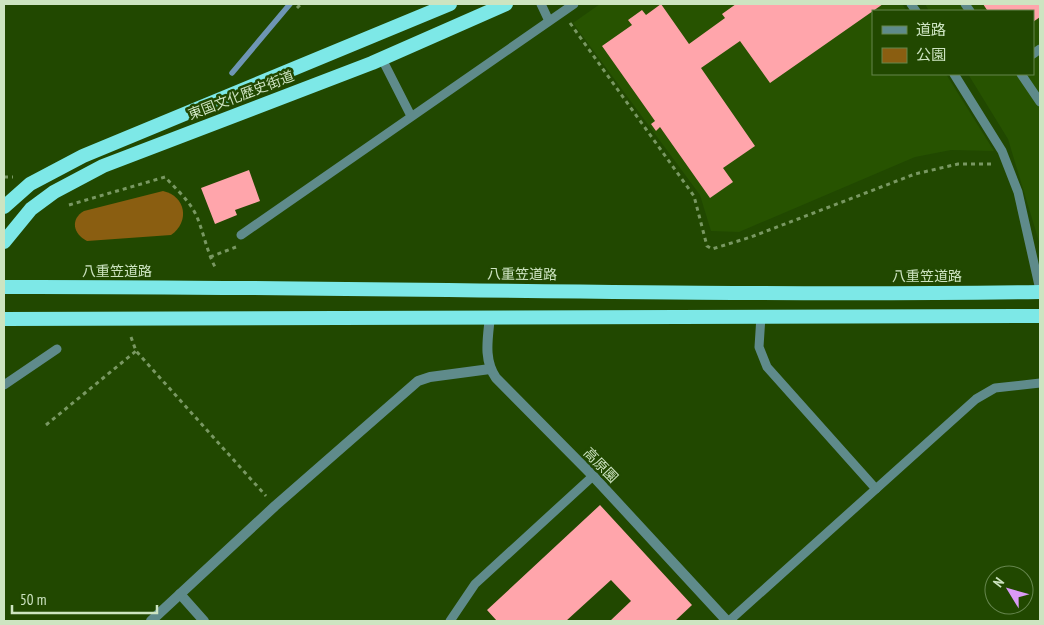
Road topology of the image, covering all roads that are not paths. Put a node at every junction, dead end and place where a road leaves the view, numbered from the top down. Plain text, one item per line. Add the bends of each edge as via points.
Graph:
1 (450, 4) edge
2 (506, 4) edge
3 (541, 4) edge
4 (574, 4) edge
5 (549, 21) junction
6 (382, 59) junction
7 (955, 75) edge
8 (1022, 75) edge
9 (1040, 102) edge
10 (411, 116) junction
11 (4, 207) edge
12 (241, 235) dead end
13 (4, 242) edge
14 (4, 287) edge
15 (1040, 290) edge
16 (490, 316) junction
17 (761, 316) junction
18 (1040, 316) edge
19 (4, 318) edge
20 (57, 349) dead end
21 (490, 370) junction
22 (1040, 383) edge
23 (4, 385) edge
24 (592, 476) junction
25 (876, 489) junction
26 (180, 594) junction
27 (151, 621) edge
28 (204, 621) edge
29 (450, 621) edge
30 (728, 621) edge

1 - 11 highway, 東国文化歴史街道 via 83,156 35,181
2 - 6 highway, 東国文化歴史街道
3 - 5 lane
4 - 5 lane
5 - 10 lane
6 - 10 lane
6 - 13 highway, 東国文化歴史街道 via 82,176 31,209
7 - 15 lane via 1002,151 1018,192
8 - 9 lane
10 - 12 lane
14 - 15 highway, 八重笠道路 via 678,292
16 - 17 highway
16 - 19 highway
16 - 21 street via 486,353
17 - 18 highway
17 - 25 lane via 759,347 767,367
20 - 23 lane
21 - 24 street, 高原園
21 - 26 street via 418,381
22 - 25 lane via 995,388 976,399
24 - 29 lane via 475,584
24 - 30 street, 高原園
25 - 30 lane
26 - 27 street
26 - 28 street

